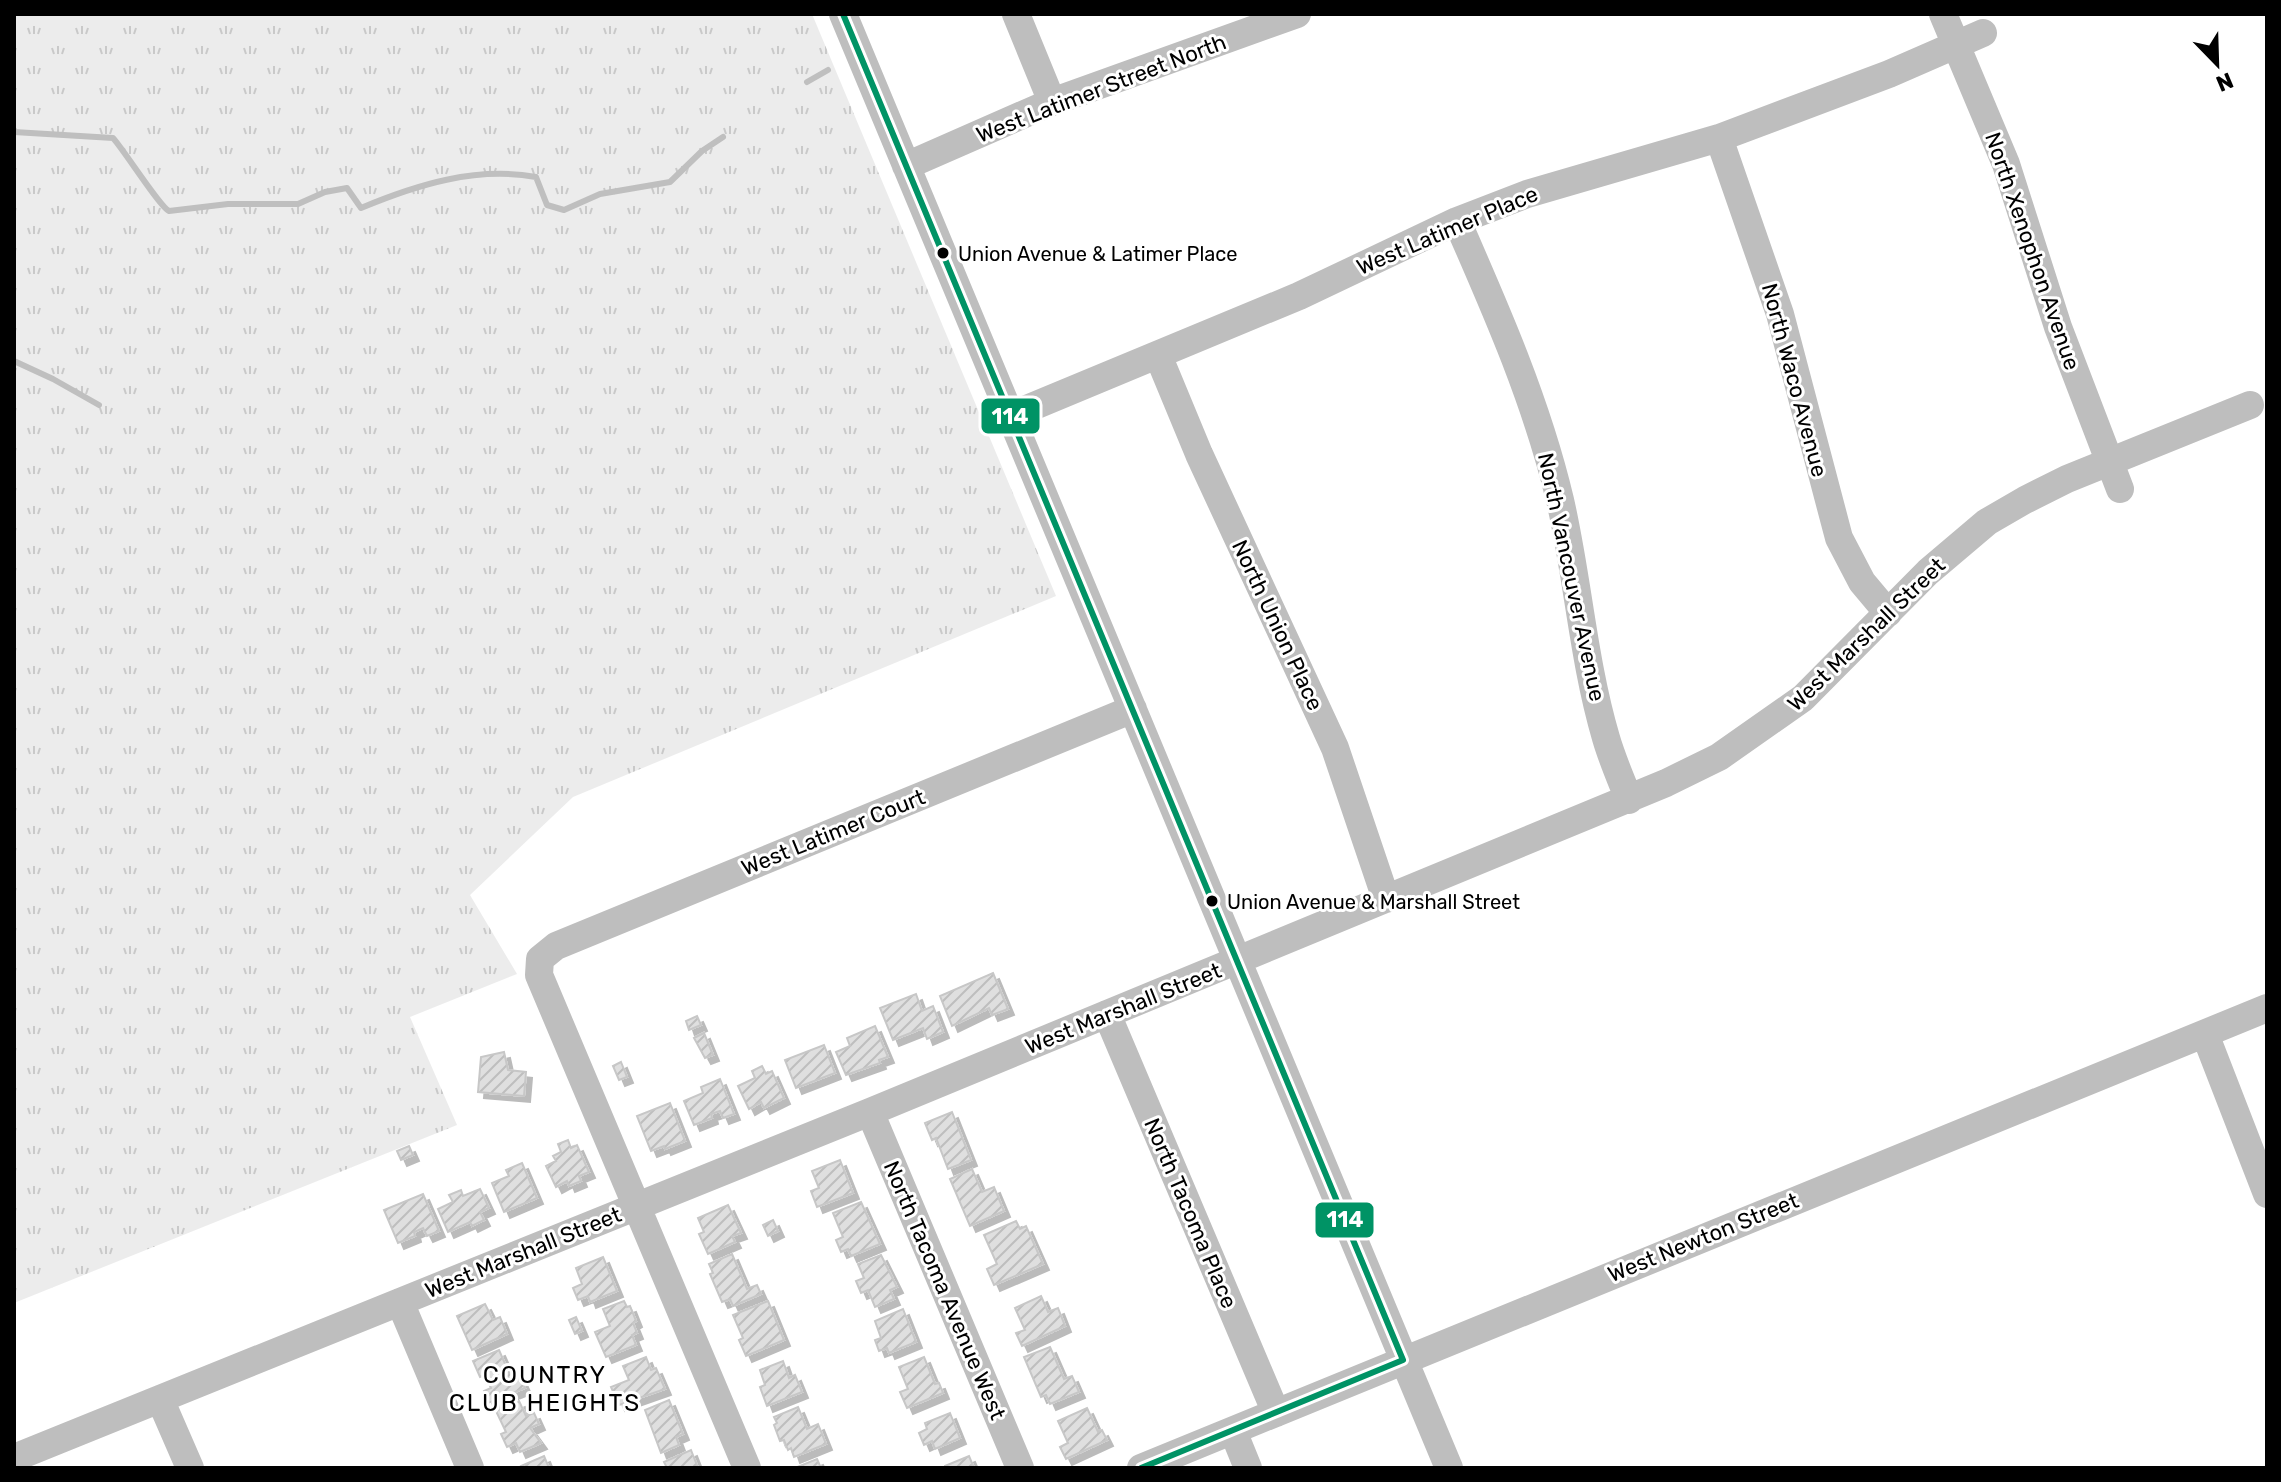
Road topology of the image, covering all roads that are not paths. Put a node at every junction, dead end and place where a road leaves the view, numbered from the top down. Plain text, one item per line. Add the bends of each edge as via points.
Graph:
1 (843, 14) edge
2 (1016, 14) edge
3 (1297, 14) edge
4 (1943, 14) edge
5 (1983, 33) dead end
6 (1956, 46) junction
7 (1052, 102) junction
8 (1719, 138) junction
9 (906, 166) junction
10 (1457, 221) junction
11 (1158, 355) junction
12 (2250, 405) dead end
13 (1010, 416) junction
14 (2109, 463) junction
15 (2120, 489) dead end
16 (1888, 613) junction
17 (1133, 709) junction
18 (1629, 800) junction
19 (1386, 899) junction
20 (1238, 961) junction
21 (2267, 1008) edge
22 (1107, 1014) junction
23 (2205, 1034) junction
24 (870, 1112) junction
25 (2267, 1194) edge
26 (637, 1205) junction
27 (400, 1302) junction
28 (1403, 1360) junction
29 (160, 1399) junction
30 (1276, 1413) junction
31 (1233, 1431) junction
32 (14, 1458) edge
33 (190, 1468) edge
34 (470, 1468) edge
35 (747, 1468) edge
36 (1020, 1468) edge
37 (1141, 1468) edge
38 (1248, 1468) edge
39 (1449, 1468) edge

1 - 9 street
2 - 7 street
3 - 7 street, West Latimer Street North
4 - 6 street, North Xenophon Avenue
5 - 6 street, West Latimer Place
6 - 8 street, West Latimer Place
6 - 14 street, North Xenophon Avenue via 2006,164
7 - 9 street, West Latimer Street North
8 - 10 street, West Latimer Place via 1568,181
8 - 16 street, North Waco Avenue via 1780,314 1839,538 1862,582
9 - 13 street
10 - 11 street, West Latimer Place
10 - 18 street, North Vancouver Avenue via 1532,402 1573,560 1606,738
11 - 13 street, West Latimer Place
11 - 19 street, North Union Place via 1335,748
12 - 14 street, West Marshall Street
13 - 17 street
14 - 15 street, North Xenophon Avenue
14 - 16 street, West Marshall Street via 1987,522
16 - 18 street, West Marshall Street via 1783,714 1719,757
17 - 20 street
17 - 26 street, West Latimer Court via 548,951 538,963 539,975
18 - 19 street, West Marshall Street
19 - 20 street, West Marshall Street
20 - 22 street, West Marshall Street
20 - 28 street
21 - 23 street, West Newton Street
22 - 24 street, West Marshall Street
22 - 30 street, North Tacoma Place
23 - 25 street
23 - 28 street, West Newton Street
24 - 26 street, West Marshall Street
24 - 36 street, North Tacoma Avenue West
26 - 27 street, West Marshall Street
26 - 35 street
27 - 29 street, West Marshall Street
27 - 34 street
28 - 30 street, West Newton Street
28 - 39 street
29 - 32 street, West Marshall Street
29 - 33 street
30 - 31 street, West Newton Street
31 - 37 street, West Newton Street
31 - 38 street

